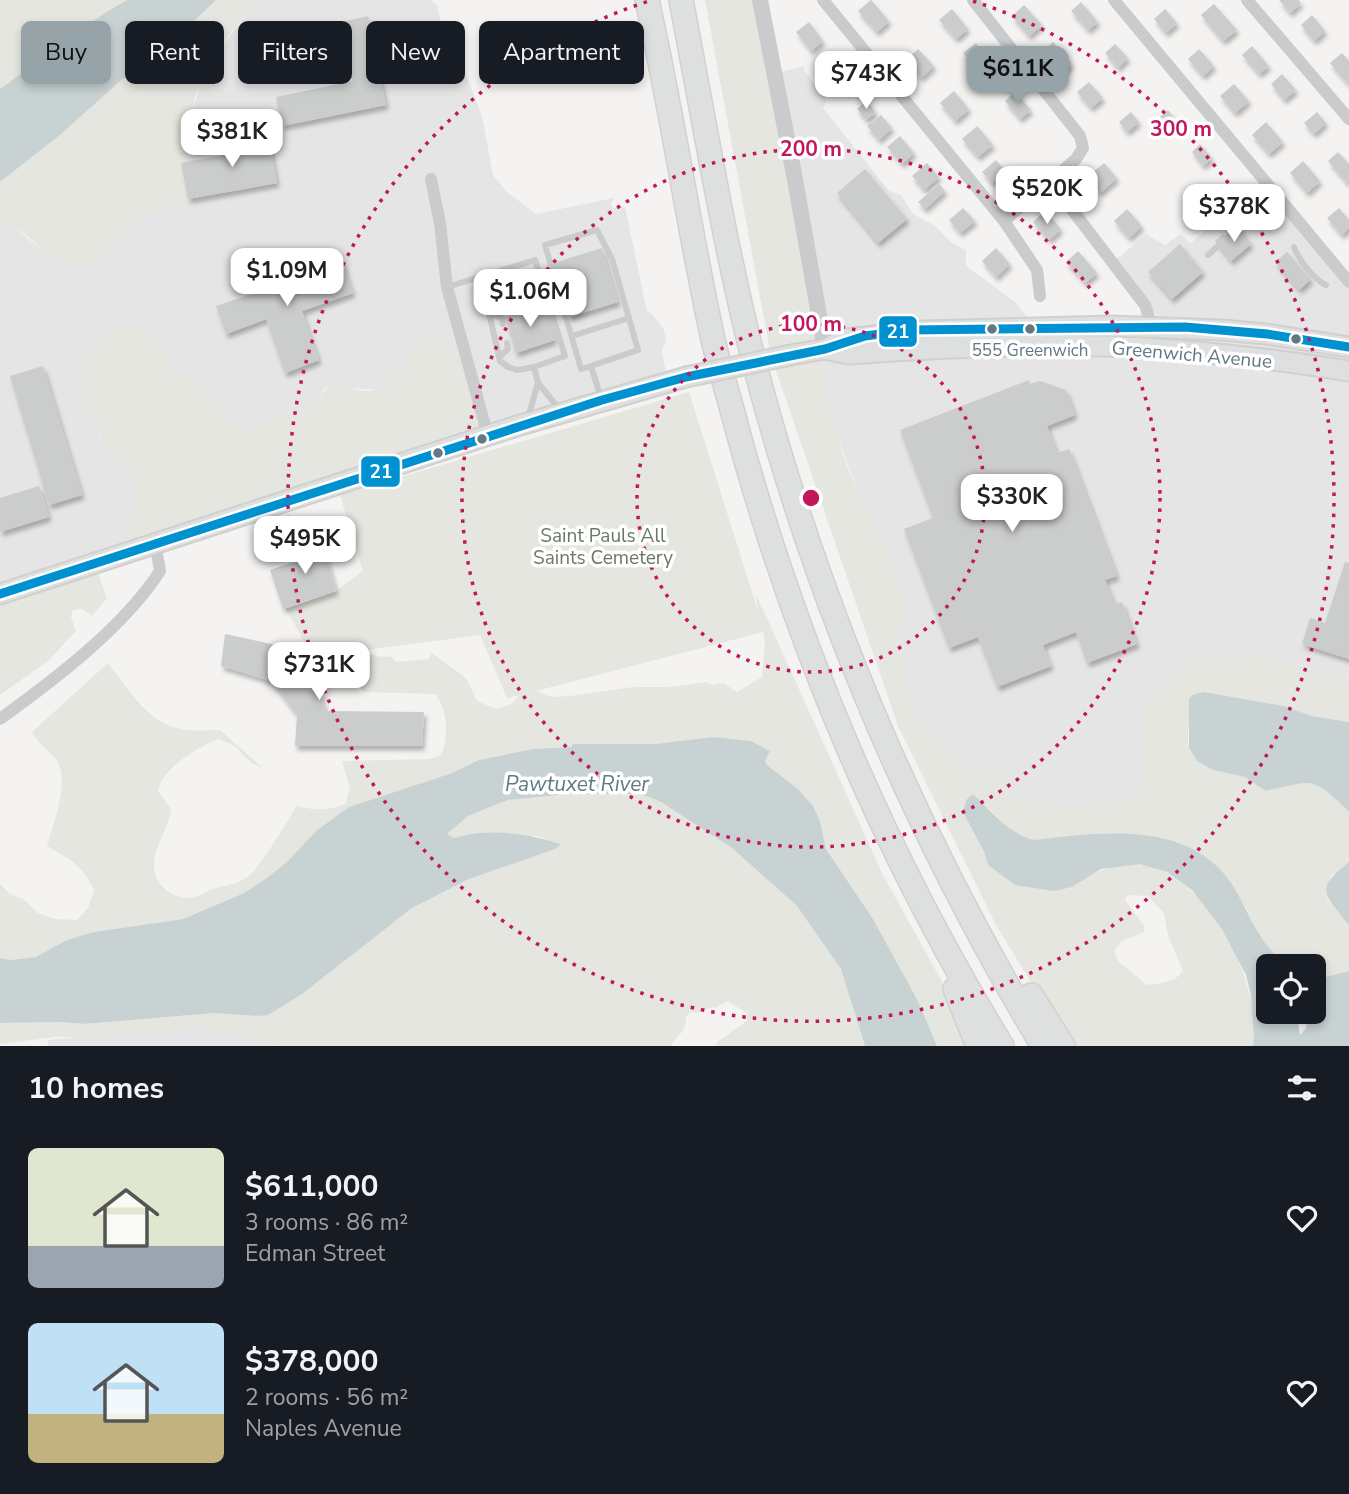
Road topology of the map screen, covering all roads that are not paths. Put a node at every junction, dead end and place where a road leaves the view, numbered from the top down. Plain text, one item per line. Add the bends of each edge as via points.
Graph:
1 (647, 0) edge
2 (681, 0) edge
3 (760, 0) edge
4 (823, 0) edge
5 (973, 0) edge
6 (1114, 0) edge
7 (1247, 0) edge
8 (1349, 119) edge
9 (431, 179) dead end
10 (1050, 181) junction
11 (1253, 212) dead end
12 (1004, 221) junction
13 (1227, 238) dead end
14 (1219, 246) dead end
15 (1294, 247) dead end
16 (1208, 255) dead end
17 (485, 276) junction
18 (1349, 282) edge
19 (1326, 285) dead end
20 (447, 288) junction
21 (544, 289) junction
22 (1040, 296) dead end
23 (493, 305) junction
24 (489, 313) junction
25 (629, 318) junction
26 (503, 324) dead end
27 (1152, 326) junction
28 (572, 336) junction
29 (507, 343) dead end
30 (1349, 347) edge
31 (825, 349) junction
32 (1152, 349) junction
33 (499, 357) junction
34 (591, 366) junction
35 (534, 367) junction
36 (1349, 372) edge
37 (538, 383) junction
38 (602, 400) junction
39 (563, 412) junction
40 (527, 423) junction
41 (488, 436) junction
42 (155, 543) junction
43 (0, 594) edge
44 (0, 719) edge
45 (913, 806) junction
46 (916, 891) junction
47 (978, 1046) edge
48 (1002, 1046) edge
49 (1043, 1046) edge
50 (1062, 1046) edge

1 - 46 highway via 713,336 759,509 821,680
2 - 45 highway via 737,286 779,450 835,621
3 - 31 street
4 - 12 street
5 - 10 street via 1080,136 1083,148 1076,159
6 - 18 street
7 - 8 street
9 - 20 street
10 - 12 street
10 - 27 street via 1145,305
11 - 13 lane
12 - 22 street via 1037,270
14 - 16 lane
15 - 19 lane
17 - 20 lane
17 - 21 lane via 535,260
17 - 23 lane
20 - 41 street
21 - 23 lane
21 - 35 lane via 565,356
23 - 24 lane
24 - 26 lane via 502,318
24 - 33 lane
25 - 28 lane
25 - 28 lane via 612,259 597,230 545,245
25 - 34 lane via 638,350
27 - 30 main road, Greenwich Avenue via 1266,334
27 - 31 main road, Greenwich Avenue via 923,331 846,339
27 - 32 main road
28 - 34 lane via 581,369
29 - 33 lane via 508,349
31 - 32 main road, Greenwich Avenue via 848,354 1030,346
31 - 38 main road, Greenwich Avenue, bridge via 686,377
32 - 36 main road, Greenwich Avenue
33 - 35 lane via 517,370
34 - 38 lane
35 - 37 lane
37 - 39 lane
37 - 40 lane
38 - 39 main road, Greenwich Avenue
39 - 40 main road, Greenwich Avenue
40 - 41 main road, Greenwich Avenue
41 - 42 main road, Greenwich Avenue
42 - 43 main road, Greenwich Avenue
42 - 44 street via 160,570 152,584 91,648
45 - 49 highway
45 - 50 highway
46 - 47 highway
46 - 48 highway

